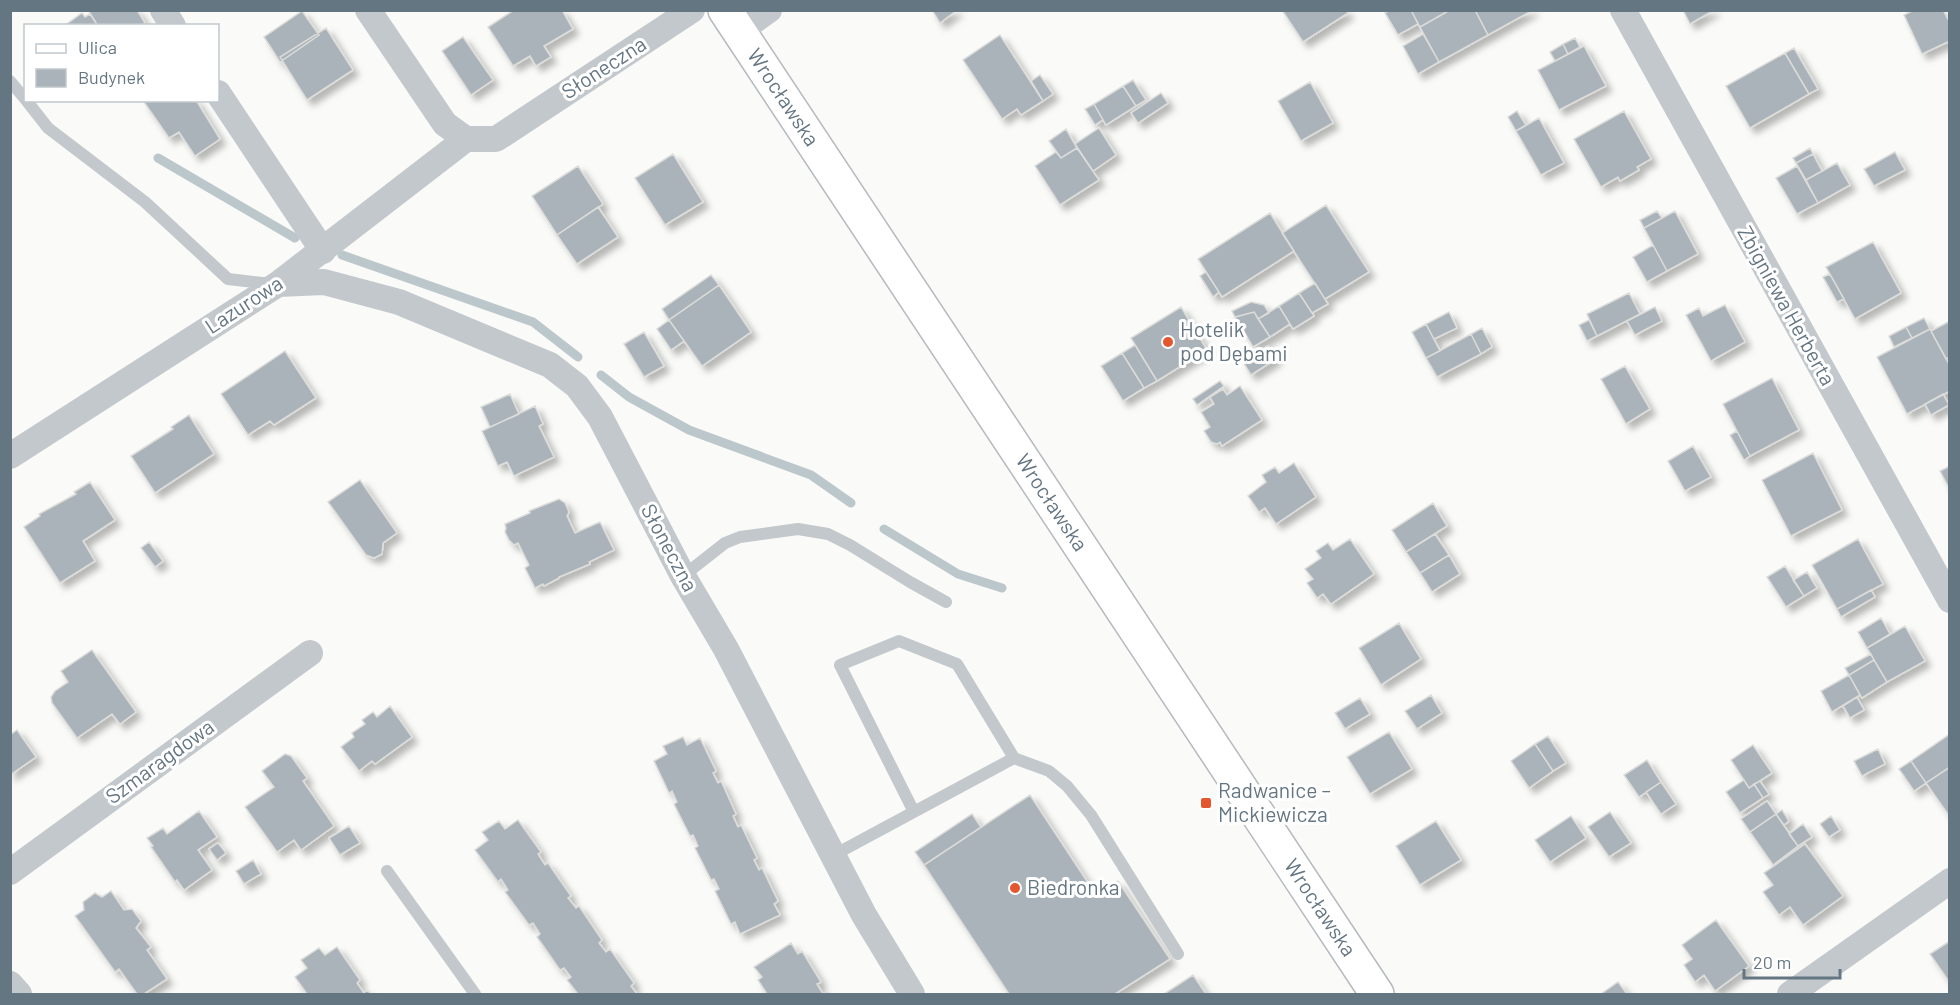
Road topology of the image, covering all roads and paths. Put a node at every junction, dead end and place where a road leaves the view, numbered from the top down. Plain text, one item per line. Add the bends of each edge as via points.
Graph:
1 (163, 10) edge
2 (368, 10) edge
3 (692, 10) edge
4 (769, 10) edge
5 (1623, 10) edge
6 (732, 21) edge
7 (172, 24) edge
8 (10, 81) edge
9 (219, 95) edge
10 (24, 98) edge
11 (28, 102) edge
12 (466, 139) junction
13 (323, 251) junction
14 (278, 284) junction
15 (10, 456) edge
16 (683, 576) junction
17 (1950, 600) edge
18 (946, 602) dead end
19 (310, 653) dead end
20 (1014, 758) junction
21 (914, 812) junction
22 (832, 856) junction
23 (387, 871) dead end
24 (10, 872) edge
25 (1950, 881) edge
26 (1178, 954) dead end
27 (10, 984) edge
28 (19, 994) edge
29 (476, 994) edge
30 (912, 994) edge
31 (1377, 994) edge
32 (1790, 994) edge

1 - 7 street
2 - 12 street via 445,124
3 - 12 street, Słoneczna via 496,139
4 - 6 street
5 - 17 street, Zbigniewa Herberta
6 - 31 main road, Wrocławska
8 - 10 lane
9 - 13 street
11 - 14 lane via 48,128 144,202 228,279
12 - 13 street, Lazurowa
13 - 14 street, Lazurowa
14 - 15 street, Lazurowa
14 - 16 street, Słoneczna via 324,282 399,302 549,364 578,386 600,417
16 - 18 lane via 725,543 740,537 798,529 828,534 850,544
16 - 22 street, Słoneczna via 726,649
19 - 24 street, Szmaragdowa
20 - 21 lane
20 - 21 lane via 957,664 899,641 840,665
20 - 26 lane via 1049,771 1067,786 1090,815
21 - 22 lane
22 - 30 street, Słoneczna
23 - 29 lane
25 - 32 street
27 - 28 street

